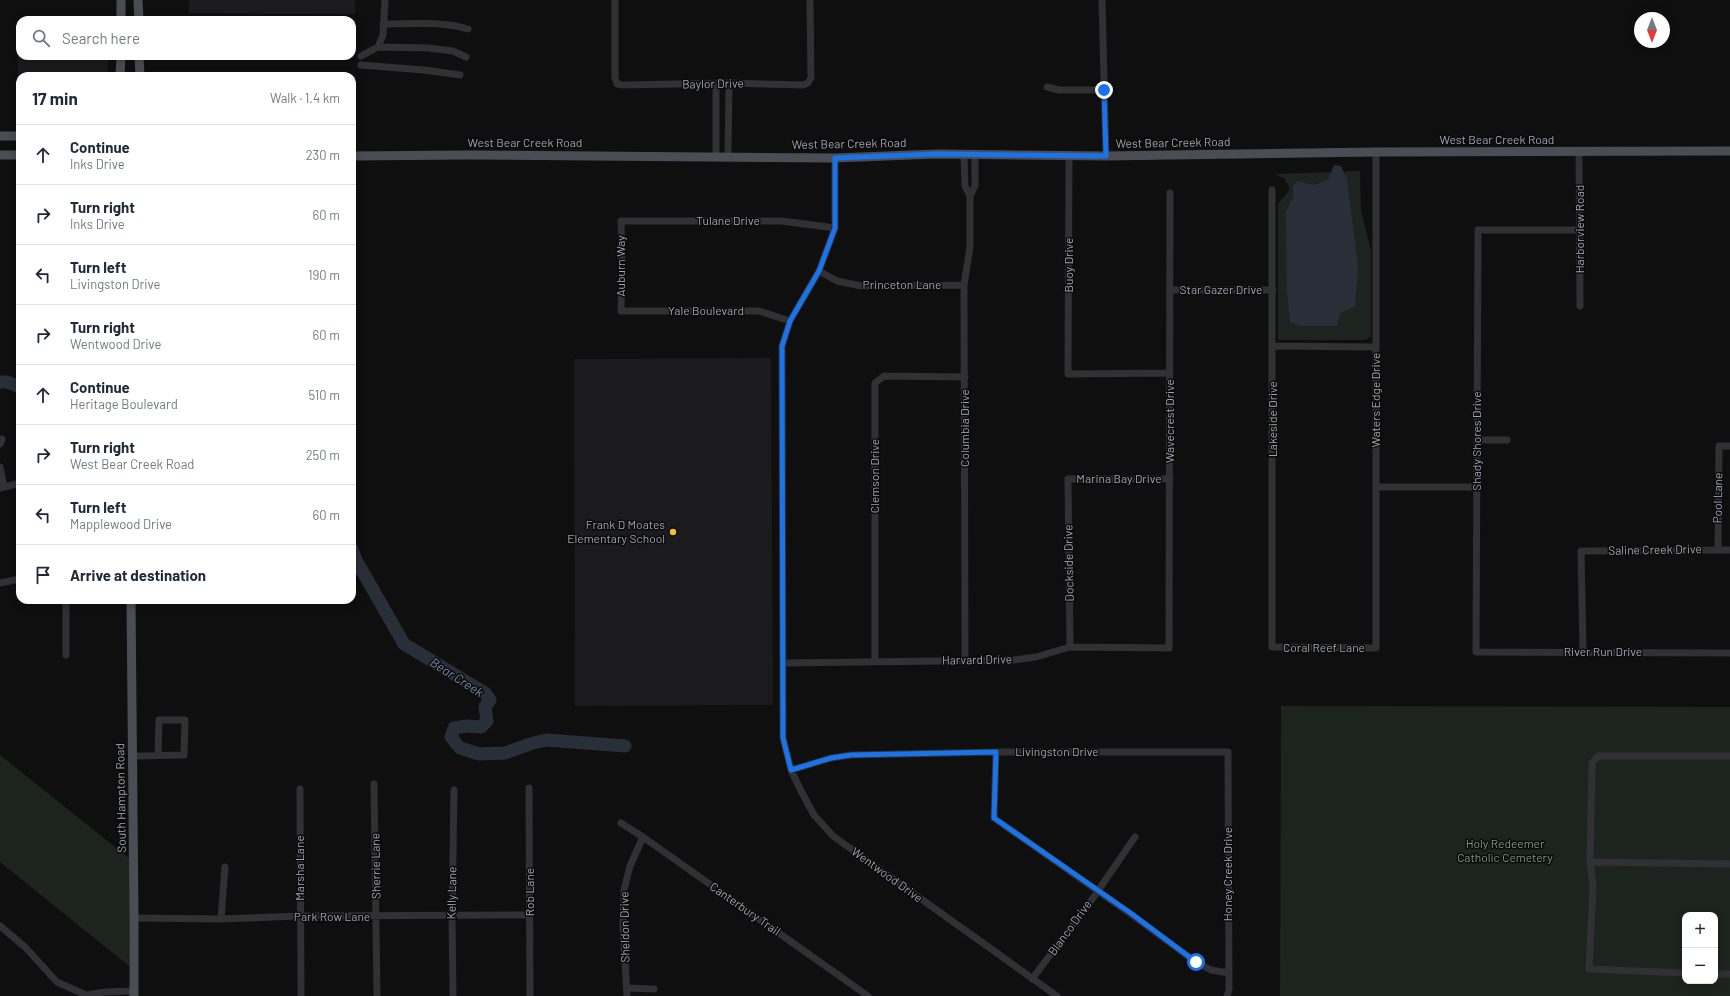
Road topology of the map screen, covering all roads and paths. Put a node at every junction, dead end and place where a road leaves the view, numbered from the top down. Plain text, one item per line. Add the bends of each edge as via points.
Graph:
1 (122, 0) edge
2 (138, 0) edge
3 (385, 0) edge
4 (615, 0) edge
5 (810, 0) edge
6 (1102, 0) edge
7 (121, 16) edge
8 (139, 16) edge
9 (383, 24) junction
10 (468, 29) dead end
11 (378, 47) junction
12 (361, 56) dead end
13 (466, 57) dead end
14 (121, 60) edge
15 (140, 60) edge
16 (361, 65) dead end
17 (120, 72) edge
18 (140, 72) edge
19 (460, 75) dead end
20 (729, 83) junction
21 (716, 84) junction
22 (1048, 87) dead end
23 (1104, 90) junction
24 (0, 136) edge
25 (16, 136) edge
26 (1579, 151) junction
27 (1730, 151) edge
28 (1376, 152) junction
29 (975, 154) junction
30 (0, 155) edge
31 (16, 155) edge
32 (964, 155) junction
33 (356, 156) edge
34 (716, 156) junction
35 (728, 156) junction
36 (1069, 156) junction
37 (1106, 156) junction
38 (835, 158) junction
39 (1272, 190) dead end
40 (1170, 193) dead end
41 (970, 196) junction
42 (621, 221) joint
43 (835, 228) junction
44 (1580, 230) junction
45 (819, 271) junction
46 (964, 285) junction
47 (1170, 290) junction
48 (1273, 290) junction
49 (1580, 306) dead end
50 (621, 311) joint
51 (790, 321) junction
52 (1273, 346) junction
53 (1376, 347) junction
54 (1170, 373) junction
55 (965, 377) junction
56 (1477, 440) junction
57 (1507, 440) dead end
58 (1730, 446) edge
59 (0, 468) edge
60 (1068, 479) joint
61 (1170, 479) junction
62 (16, 484) edge
63 (2, 487) edge
64 (1376, 487) junction
65 (1477, 487) junction
66 (1718, 550) junction
67 (1730, 550) edge
68 (16, 580) edge
69 (0, 583) edge
70 (66, 604) edge
71 (130, 604) edge
72 (1070, 647) junction
73 (1272, 647) joint
74 (1169, 648) joint
75 (1376, 648) joint
76 (1476, 652) joint
77 (1583, 652) junction
78 (1730, 653) edge
79 (66, 655) dead end
80 (965, 660) junction
81 (875, 661) junction
82 (784, 663) junction
83 (996, 752) junction
84 (1228, 752) joint
85 (133, 756) junction
86 (158, 756) junction
87 (1730, 756) edge
88 (791, 770) junction
89 (374, 784) dead end
90 (529, 788) dead end
91 (300, 789) dead end
92 (454, 790) dead end
93 (621, 823) dead end
94 (643, 837) junction
95 (1135, 837) dead end
96 (1590, 862) junction
97 (1730, 864) edge
98 (225, 867) dead end
99 (1097, 890) junction
100 (529, 915) junction
101 (300, 916) junction
102 (452, 916) junction
103 (377, 917) junction
104 (134, 918) junction
105 (221, 919) junction
106 (0, 926) edge
107 (1228, 973) junction
108 (1682, 973) edge
109 (1718, 974) edge
110 (1730, 974) edge
111 (1032, 980) junction
112 (654, 989) dead end
113 (627, 992) edge
114 (133, 994) edge
115 (88, 996) edge
116 (301, 996) edge
117 (377, 996) edge
118 (453, 996) edge
119 (530, 996) edge
120 (868, 996) edge
121 (1057, 996) edge
122 (1227, 996) edge

1 - 7 main road
2 - 8 main road
3 - 9 street
4 - 21 street, Baylor Drive via 617,84
5 - 20 street, Baylor Drive via 811,78 808,83
6 - 23 street
9 - 10 street via 435,24
9 - 11 street via 383,35
11 - 12 street
11 - 13 street via 428,48 453,51
14 - 17 main road
15 - 18 main road
16 - 19 street
20 - 21 street, Baylor Drive
20 - 35 street
21 - 34 street
22 - 23 street via 1059,90
23 - 37 street
24 - 25 main road
26 - 27 main road, West Bear Creek Road
26 - 28 main road, West Bear Creek Road
26 - 44 street, Harborview Road
28 - 37 main road, West Bear Creek Road
28 - 53 street, Waters Edge Drive
29 - 32 main road, West Bear Creek Road
29 - 36 main road, West Bear Creek Road
29 - 41 street, Columbia Drive via 975,186
30 - 31 main road
32 - 38 main road, West Bear Creek Road
32 - 41 street, Columbia Drive via 965,186
33 - 34 main road, West Bear Creek Road
34 - 35 main road, West Bear Creek Road
35 - 38 main road, West Bear Creek Road
36 - 37 main road, West Bear Creek Road
36 - 54 street, Buoy Drive via 1068,374
38 - 43 street
39 - 48 street, Lakeside Drive
40 - 47 street, Wavecrest Drive
41 - 46 street, Columbia Drive via 970,248
42 - 43 street, Tulane Drive via 782,221
42 - 50 street, Auburn Way
43 - 45 street, Wentwood Drive
44 - 49 street, Harborview Road
44 - 56 street, Shady Shores Drive via 1478,230
45 - 46 street, Princeton Lane via 837,281 861,286
45 - 51 street, Wentwood Drive
46 - 55 street, Columbia Drive
47 - 48 street, Star Gazer Drive
47 - 54 street, Wavecrest Drive
48 - 52 street, Lakeside Drive
50 - 51 street, Yale Boulevard via 759,311
51 - 82 street, Wentwood Drive via 782,346
52 - 53 street
52 - 73 street, Lakeside Drive
53 - 64 street, Waters Edge Drive
54 - 61 street, Wavecrest Drive
55 - 80 street, Columbia Drive
55 - 81 street, Clemson Drive via 884,376 875,383
56 - 57 street
56 - 65 street, Shady Shores Drive
58 - 66 street, Pool Lane via 1719,446
59 - 63 street
60 - 61 street, Marina Bay Drive
60 - 72 street, Dockside Drive
61 - 74 street, Wavecrest Drive
62 - 63 street
64 - 65 street
64 - 75 street, Waters Edge Drive
65 - 76 street, Shady Shores Drive
66 - 67 street, Saline Creek Drive
66 - 77 street, Saline Creek Drive via 1581,551
68 - 69 street
70 - 79 street
71 - 85 main road, South Hampton Road
72 - 74 street, Harvard Drive
72 - 80 street, Harvard Drive via 1036,657 1014,660
73 - 75 street, Coral Reef Lane
76 - 77 street, River Run Drive
77 - 78 street, River Run Drive
80 - 81 street, Harvard Drive
81 - 82 street, Harvard Drive
82 - 88 street, Wentwood Drive via 783,738
83 - 84 street, Livingston Drive
83 - 88 street, Livingston Drive via 851,755
83 - 99 street via 994,818
84 - 107 street, Honey Creek Drive
85 - 86 street
85 - 104 main road, South Hampton Road
86 - 86 street via 184,755 185,720 160,720
87 - 96 street via 1598,756 1592,763
88 - 111 street, Wentwood Drive via 814,815 833,836
89 - 103 street, Sherrie Lane
90 - 100 street, Rob Lane
91 - 101 street, Marsha Lane
92 - 102 street, Kelly Lane
93 - 94 street, Canterbury Trail
94 - 113 street, Sheldon Drive via 630,866 624,890 623,926
94 - 120 street, Canterbury Trail
95 - 99 street, Blanco Drive
96 - 97 street
96 - 108 street via 1593,886 1589,969
98 - 105 street
99 - 107 street via 1196,962 1211,970
99 - 111 street, Blanco Drive
100 - 102 street, Park Row Lane
100 - 119 street, Rob Lane
101 - 103 street, Park Row Lane
101 - 105 street, Park Row Lane
101 - 116 street, Marsha Lane
102 - 103 street, Park Row Lane
102 - 118 street, Kelly Lane
103 - 117 street, Sherrie Lane
104 - 105 street, Park Row Lane
104 - 114 main road, South Hampton Road
106 - 115 street via 25,947 57,982
107 - 122 street, Honey Creek Drive
109 - 110 street
111 - 121 street, Wentwood Drive
112 - 113 street
114 - 115 street via 104,992

